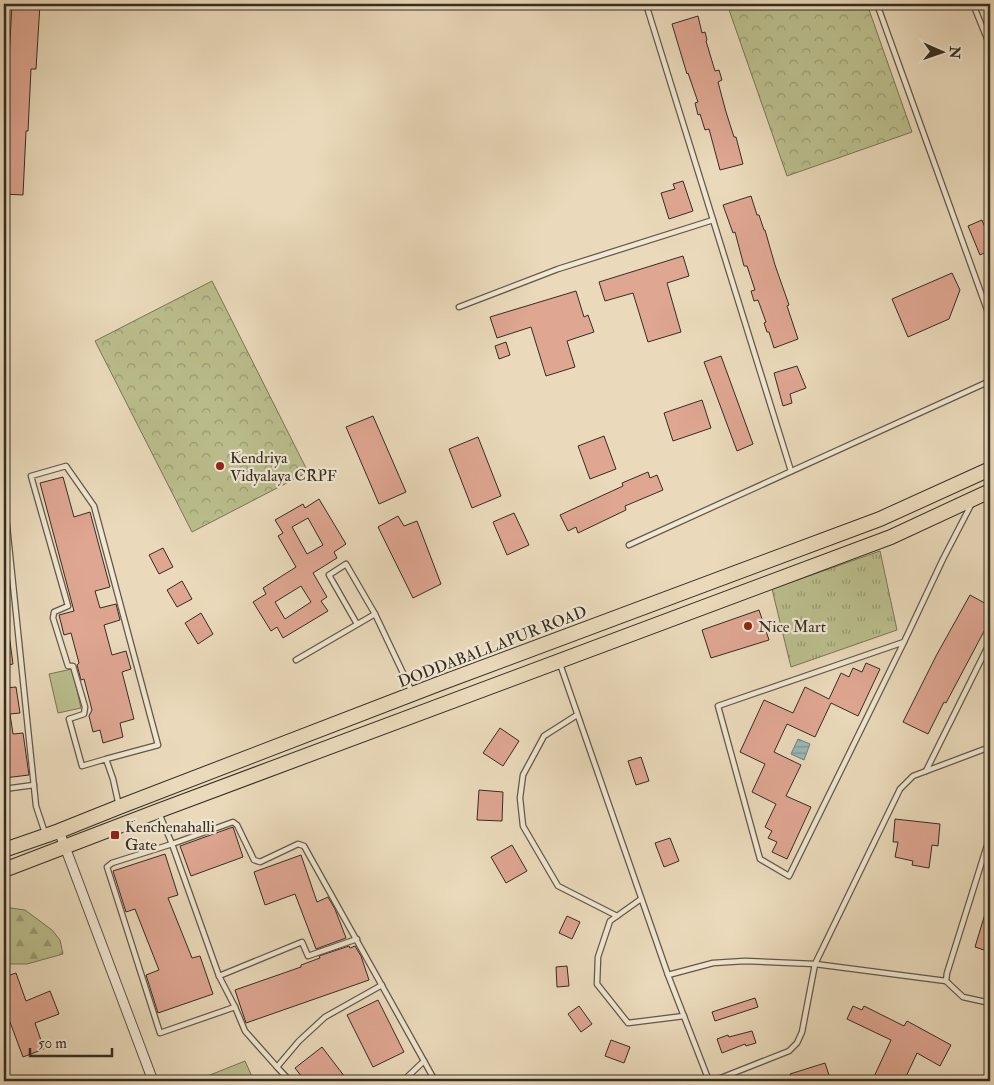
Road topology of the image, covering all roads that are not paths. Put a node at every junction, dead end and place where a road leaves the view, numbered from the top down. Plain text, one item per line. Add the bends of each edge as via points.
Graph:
1 (646, 4) edge
2 (877, 4) edge
3 (973, 4) edge
4 (990, 46) edge
5 (713, 220) junction
6 (459, 307) dead end
7 (990, 318) edge
8 (990, 382) edge
9 (990, 468) edge
10 (791, 471) junction
11 (990, 491) edge
12 (4, 497) edge
13 (974, 500) junction
14 (629, 545) dead end
15 (375, 614) junction
16 (357, 624) junction
17 (904, 642) junction
18 (990, 642) edge
19 (296, 660) dead end
20 (559, 661) junction
21 (414, 694) junction
22 (577, 715) junction
23 (990, 747) edge
24 (106, 759) junction
25 (926, 771) junction
26 (34, 785) junction
27 (4, 790) edge
28 (119, 807) junction
29 (158, 810) junction
30 (52, 833) junction
31 (990, 836) edge
32 (172, 844) junction
33 (64, 847) junction
34 (4, 850) edge
35 (4, 870) edge
36 (641, 899) junction
37 (617, 916) junction
38 (357, 939) junction
39 (815, 964) junction
40 (668, 975) junction
41 (219, 976) junction
42 (946, 981) junction
43 (382, 985) junction
44 (990, 1003) edge
45 (235, 1007) junction
46 (684, 1016) junction
47 (424, 1061) junction
48 (277, 1067) junction
49 (153, 1081) edge
50 (290, 1081) edge
51 (403, 1081) edge
52 (435, 1081) edge
53 (711, 1081) edge

1 - 5 lane
2 - 7 lane
3 - 4 lane
5 - 6 lane via 558,269
5 - 10 lane
8 - 10 lane
9 - 21 main road, DODDABALLAPUR ROAD via 880,519
10 - 14 lane
11 - 13 main road
12 - 26 lane
13 - 17 lane
13 - 20 main road via 891,537
15 - 16 lane
15 - 16 lane via 346,564 329,575
15 - 21 lane
16 - 19 lane
17 - 17 lane via 789,876 760,859 718,706
18 - 25 lane
20 - 22 lane
20 - 29 main road
21 - 28 main road, DODDABALLAPUR ROAD
22 - 36 lane
22 - 37 lane via 544,736 523,775 520,798 523,826 558,886
23 - 25 lane
24 - 24 lane via 82,766 73,736 69,719 84,714 85,707 73,666 68,666 53,618 54,612 68,606 31,476 66,466 94,506 158,745
24 - 28 lane
25 - 39 lane via 913,776 900,789
26 - 27 lane
26 - 30 lane via 36,806
28 - 30 main road, DODDABALLAPUR ROAD
29 - 32 lane
29 - 33 main road
30 - 33 street
30 - 34 main road, DODDABALLAPUR ROAD
31 - 42 lane
32 - 38 lane via 233,822 254,860 260,862 298,844 304,846
32 - 41 lane
32 - 45 lane via 107,867 160,1033
33 - 35 main road
33 - 49 street
36 - 37 lane
36 - 40 lane
37 - 46 lane via 610,921 598,957 597,984 628,1023
38 - 41 lane via 308,956 302,942
38 - 43 lane
39 - 40 lane via 713,963
39 - 42 lane
39 - 53 lane via 797,1043 788,1051
40 - 46 lane
41 - 45 lane
42 - 44 lane via 963,997
43 - 47 lane
43 - 48 lane via 326,1017 299,1040
45 - 48 lane via 245,1031
46 - 53 lane
47 - 51 lane
47 - 52 lane
48 - 50 lane

